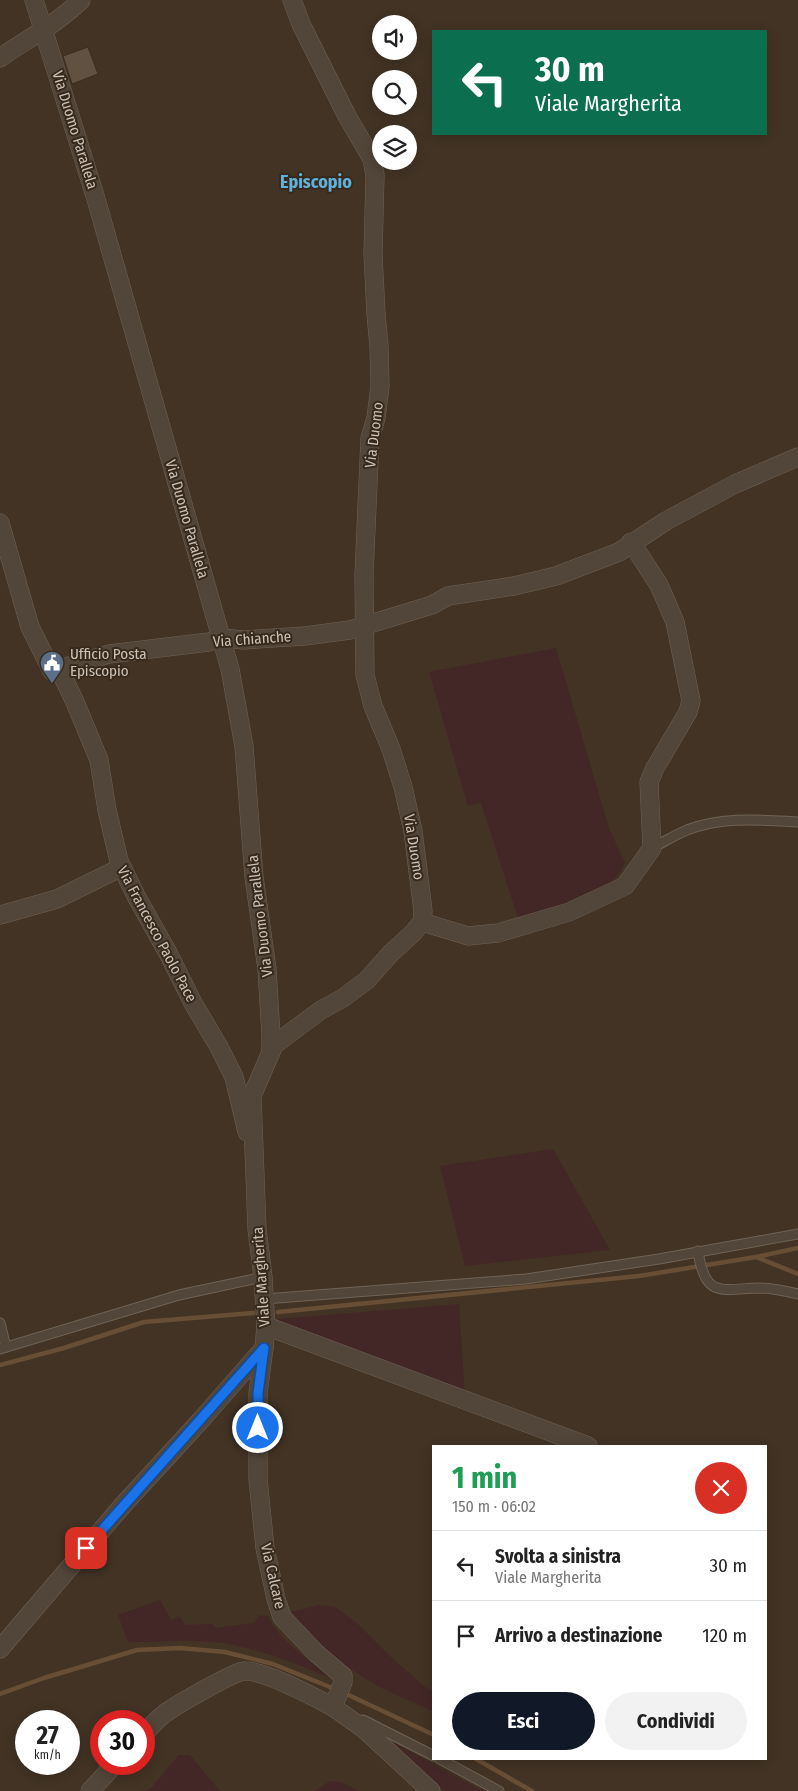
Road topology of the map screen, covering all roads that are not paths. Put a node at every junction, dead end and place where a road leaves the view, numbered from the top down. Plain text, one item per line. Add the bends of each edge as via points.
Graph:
1 (34, 0) edge
2 (81, 0) edge
3 (281, 0) edge
4 (292, 0) edge
5 (44, 31) junction
6 (312, 46) junction
7 (0, 58) edge
8 (798, 457) edge
9 (0, 523) edge
10 (631, 542) junction
11 (364, 626) junction
12 (221, 638) junction
13 (56, 670) junction
14 (798, 822) edge
15 (652, 848) junction
16 (122, 867) junction
17 (0, 915) edge
18 (423, 916) junction
19 (271, 1052) junction
20 (255, 1167) junction
21 (798, 1234) edge
22 (698, 1254) junction
23 (263, 1277) junction
24 (798, 1294) edge
25 (264, 1299) junction
26 (0, 1323) edge
27 (266, 1326) junction
28 (3, 1348) edge
29 (264, 1348) junction
30 (585, 1445) edge
31 (0, 1649) edge
32 (337, 1697) junction
33 (155, 1722) edge
34 (432, 1755) edge
35 (442, 1760) edge
36 (105, 1775) edge
37 (90, 1791) edge
38 (430, 1791) edge
39 (499, 1791) edge

1 - 5 street, Via Duomo Parallela
2 - 5 street
3 - 6 street via 291,22 306,43
4 - 6 street, Via Duomo
5 - 7 street
5 - 12 street, Via Duomo Parallela via 96,199
6 - 11 street, Via Duomo via 372,159 375,175 373,254 380,386 370,438
8 - 10 street, Via Chianche via 735,484
9 - 13 street, Via Francesco Paolo Pace via 30,627
10 - 11 street, Via Chianche via 619,552 556,576 448,596 432,605
10 - 15 street via 658,585 675,622 691,701 649,782
11 - 12 street, Via Chianche via 295,636 244,640
11 - 18 street, Via Duomo via 365,675 403,787 413,831
12 - 13 street, Via Chianche via 109,654
12 - 19 street, Via Duomo Parallela via 244,746 254,877 267,969
13 - 16 street, Via Francesco Paolo Pace via 75,702 99,760 107,810
14 - 15 lane via 743,819 712,822 686,830
15 - 18 street via 625,886 569,912 498,933 468,936
16 - 17 street via 57,899
16 - 20 street, Via Francesco Paolo Pace via 192,1003 234,1076
18 - 19 street, Viale Margherita via 413,933 367,980 290,1033 274,1045
19 - 20 street, Viale Margherita via 252,1096
20 - 23 street, Viale Margherita via 257,1229
21 - 22 lane
22 - 24 lane via 704,1275 712,1286 723,1290 770,1288
22 - 25 lane via 526,1279
23 - 25 street, Viale Margherita
23 - 28 lane via 178,1295
25 - 27 street, Viale Margherita
26 - 28 lane
27 - 29 street, Viale Margherita
27 - 30 street
29 - 31 street, Viale Margherita
29 - 32 street, Via Calcare via 258,1393 258,1479 265,1548 282,1617 343,1676
32 - 33 street via 243,1671 163,1714
32 - 34 lane
32 - 38 street, Via Calcare via 364,1729
35 - 39 lane
36 - 37 street

